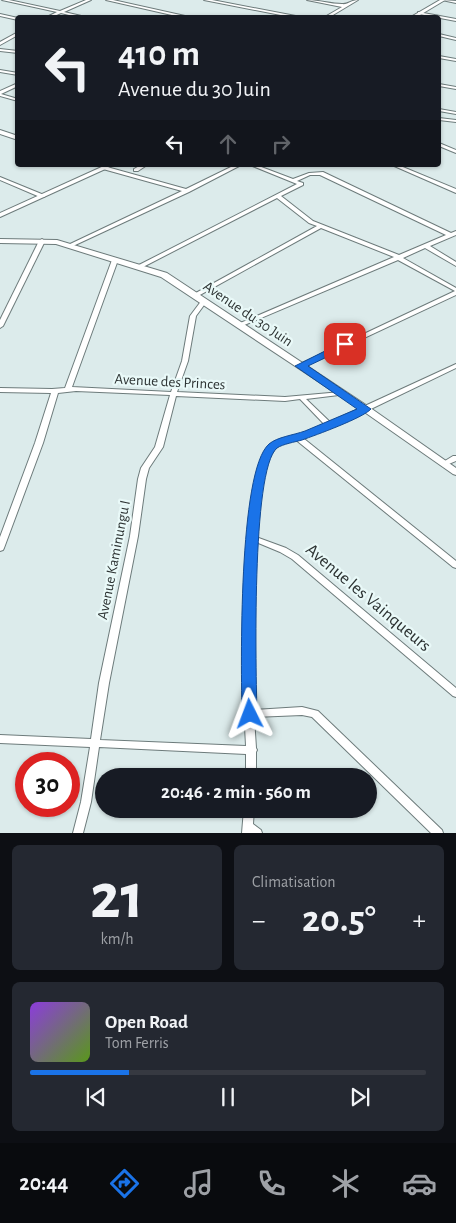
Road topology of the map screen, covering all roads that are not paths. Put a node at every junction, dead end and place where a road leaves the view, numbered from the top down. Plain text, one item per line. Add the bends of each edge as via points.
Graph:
1 (4, 0) edge
2 (89, 0) edge
3 (111, 0) edge
4 (206, 0) edge
5 (309, 0) edge
6 (356, 0) edge
7 (443, 0) edge
8 (456, 2) edge
9 (345, 6) junction
10 (61, 11) junction
11 (419, 13) junction
12 (0, 15) edge
13 (52, 15) edge
14 (77, 15) edge
15 (180, 15) edge
16 (288, 15) edge
17 (329, 15) edge
18 (416, 15) edge
19 (430, 15) edge
20 (441, 17) edge
21 (15, 18) edge
22 (456, 20) edge
23 (15, 35) edge
24 (441, 36) edge
25 (456, 39) edge
26 (0, 44) edge
27 (0, 50) edge
28 (15, 52) edge
29 (441, 57) edge
30 (456, 60) edge
31 (0, 71) edge
32 (15, 74) edge
33 (441, 85) edge
34 (15, 86) edge
35 (456, 88) edge
36 (0, 94) edge
37 (15, 99) edge
38 (441, 110) edge
39 (456, 113) edge
40 (441, 119) edge
41 (456, 121) edge
42 (0, 132) edge
43 (15, 137) edge
44 (441, 145) edge
45 (456, 146) edge
46 (456, 152) edge
47 (107, 167) edge
48 (142, 167) edge
49 (234, 167) edge
50 (257, 167) edge
51 (399, 167) edge
52 (136, 170) dead end
53 (0, 178) edge
54 (293, 181) junction
55 (187, 191) junction
56 (456, 191) edge
57 (42, 196) junction
58 (278, 196) junction
59 (0, 215) edge
60 (321, 226) junction
61 (453, 234) edge
62 (0, 241) edge
63 (42, 241) junction
64 (71, 245) junction
65 (426, 246) junction
66 (399, 257) junction
67 (115, 260) junction
68 (456, 264) edge
69 (139, 267) junction
70 (456, 291) edge
71 (196, 295) junction
72 (204, 301) junction
73 (0, 308) edge
74 (10, 310) junction
75 (240, 325) junction
76 (0, 326) edge
77 (300, 366) junction
78 (456, 366) edge
79 (68, 389) junction
80 (0, 390) edge
81 (55, 391) junction
82 (339, 393) junction
83 (172, 394) junction
84 (302, 398) junction
85 (366, 409) junction
86 (329, 425) junction
87 (298, 438) junction
88 (456, 458) edge
89 (444, 464) junction
90 (456, 472) edge
91 (252, 538) junction
92 (0, 548) edge
93 (456, 566) edge
94 (456, 693) edge
95 (250, 714) junction
96 (0, 739) edge
97 (95, 743) junction
98 (252, 750) junction
99 (251, 768) edge
100 (248, 829) edge
101 (78, 833) edge
102 (257, 833) edge
103 (438, 833) edge

1 - 10 street
2 - 10 street
3 - 15 street
4 - 16 street
5 - 9 street
6 - 9 street
7 - 8 street
7 - 11 street
9 - 17 street
10 - 13 street
10 - 14 street
11 - 18 street
11 - 19 street
12 - 21 street
20 - 22 street
23 - 26 street
24 - 25 street
27 - 28 street
29 - 30 street
31 - 32 street
33 - 35 street
34 - 36 street
36 - 37 street
38 - 39 street
40 - 41 street
42 - 43 street
44 - 45 street
44 - 46 street
47 - 55 street
47 - 57 street
48 - 52 street
49 - 55 street
50 - 54 street
51 - 56 street
53 - 57 street
54 - 58 street via 301,184
54 - 61 street via 321,173
55 - 64 street
57 - 59 street
58 - 60 street via 306,219
58 - 69 street
60 - 66 street
60 - 71 street
61 - 65 street
62 - 63 street, Avenue du 30 Juin
63 - 64 street, Avenue du 30 Juin
63 - 74 street
64 - 67 street, Avenue du 30 Juin
65 - 66 street
65 - 68 street
66 - 70 street
66 - 75 street
67 - 69 street, Avenue du 30 Juin
67 - 79 street
69 - 71 street, Avenue du 30 Juin via 164,276
70 - 77 street
71 - 72 street, Avenue du 30 Juin
72 - 75 street, Avenue du 30 Juin
72 - 83 street, Avenue Kaminungu I via 193,316 187,356
73 - 74 street
74 - 76 street
75 - 77 street, Avenue du 30 Juin
77 - 82 street, Avenue du 30 Juin
78 - 85 street
79 - 81 street, Avenue des Princes
79 - 83 street, Avenue des Princes
80 - 81 street, Avenue des Princes
81 - 92 street
82 - 84 street, Avenue des Princes
82 - 85 street, Avenue du 30 Juin
83 - 84 street, Avenue des Princes
83 - 97 street, Avenue Kaminungu I via 158,447 142,479
84 - 86 street
85 - 86 street
85 - 89 street, Avenue du 30 Juin
86 - 87 street
87 - 91 street via 274,446 265,457
87 - 93 street
88 - 89 street
89 - 90 street, Avenue du 30 Juin
91 - 94 street, Avenue les Vainqueurs via 295,557
91 - 95 street via 248,633
95 - 98 street
95 - 103 street via 302,710 315,714
96 - 97 street
97 - 98 street
97 - 101 street, Avenue Kaminungu I
98 - 99 street
100 - 102 street

